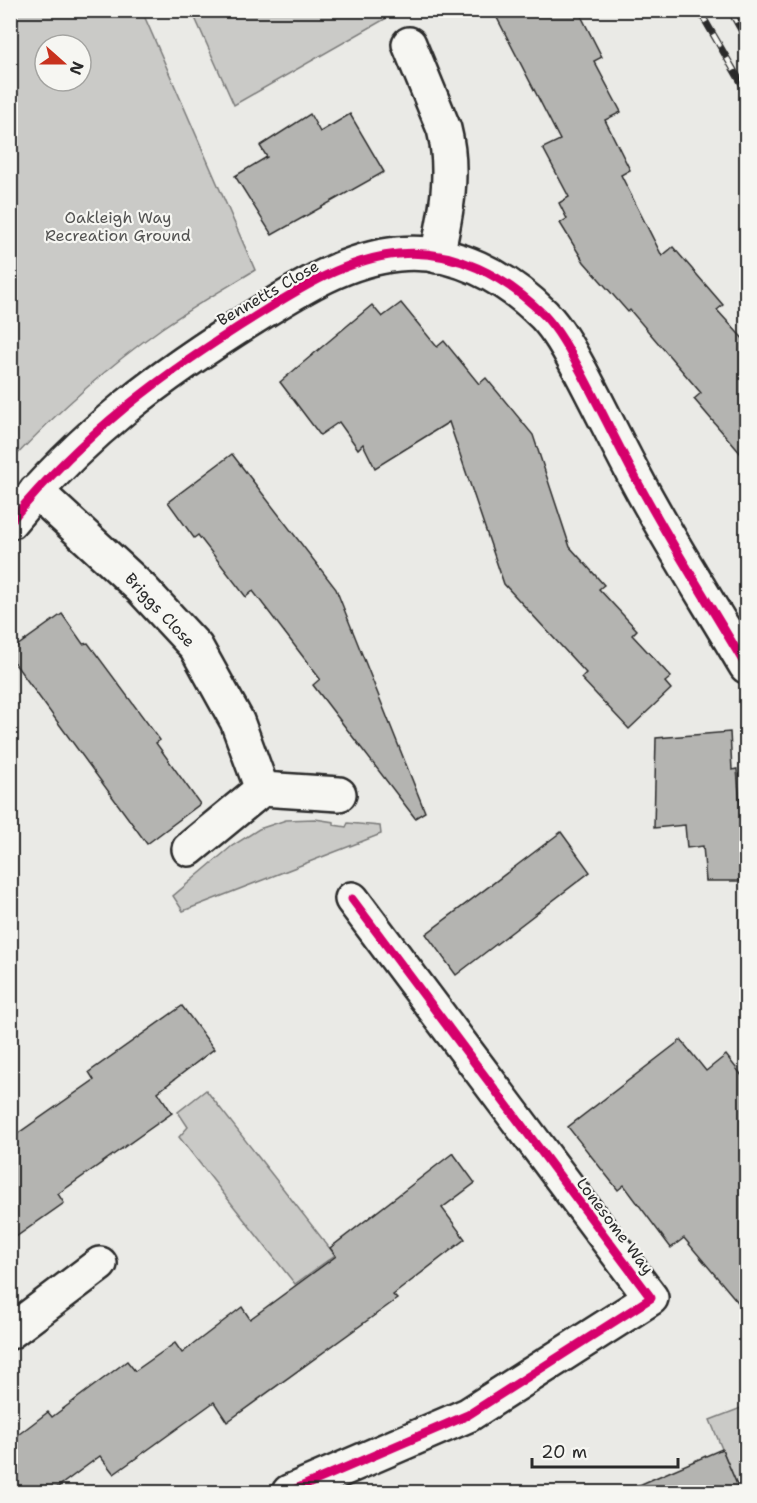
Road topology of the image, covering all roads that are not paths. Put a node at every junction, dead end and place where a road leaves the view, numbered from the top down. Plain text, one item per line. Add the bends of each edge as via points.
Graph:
1 (409, 45) dead end
2 (437, 256) junction
3 (36, 491) junction
4 (10, 522) edge
5 (747, 666) edge
6 (262, 789) junction
7 (339, 794) dead end
8 (189, 849) dead end
9 (352, 899) dead end
10 (100, 1264) dead end
11 (10, 1332) edge
12 (289, 1492) edge

1 - 2 street via 448,144 447,208
2 - 3 street, Bennetts Close via 400,254 372,259 302,288 148,388 90,436
2 - 5 street, Bennetts Close via 472,265 508,284 557,330 635,479
3 - 4 street, Bennetts Close
3 - 6 street, Briggs Close via 142,589 196,647 237,721
6 - 7 street
6 - 8 street
9 - 12 street, Lonesome Way via 651,1298 468,1415
10 - 11 street

